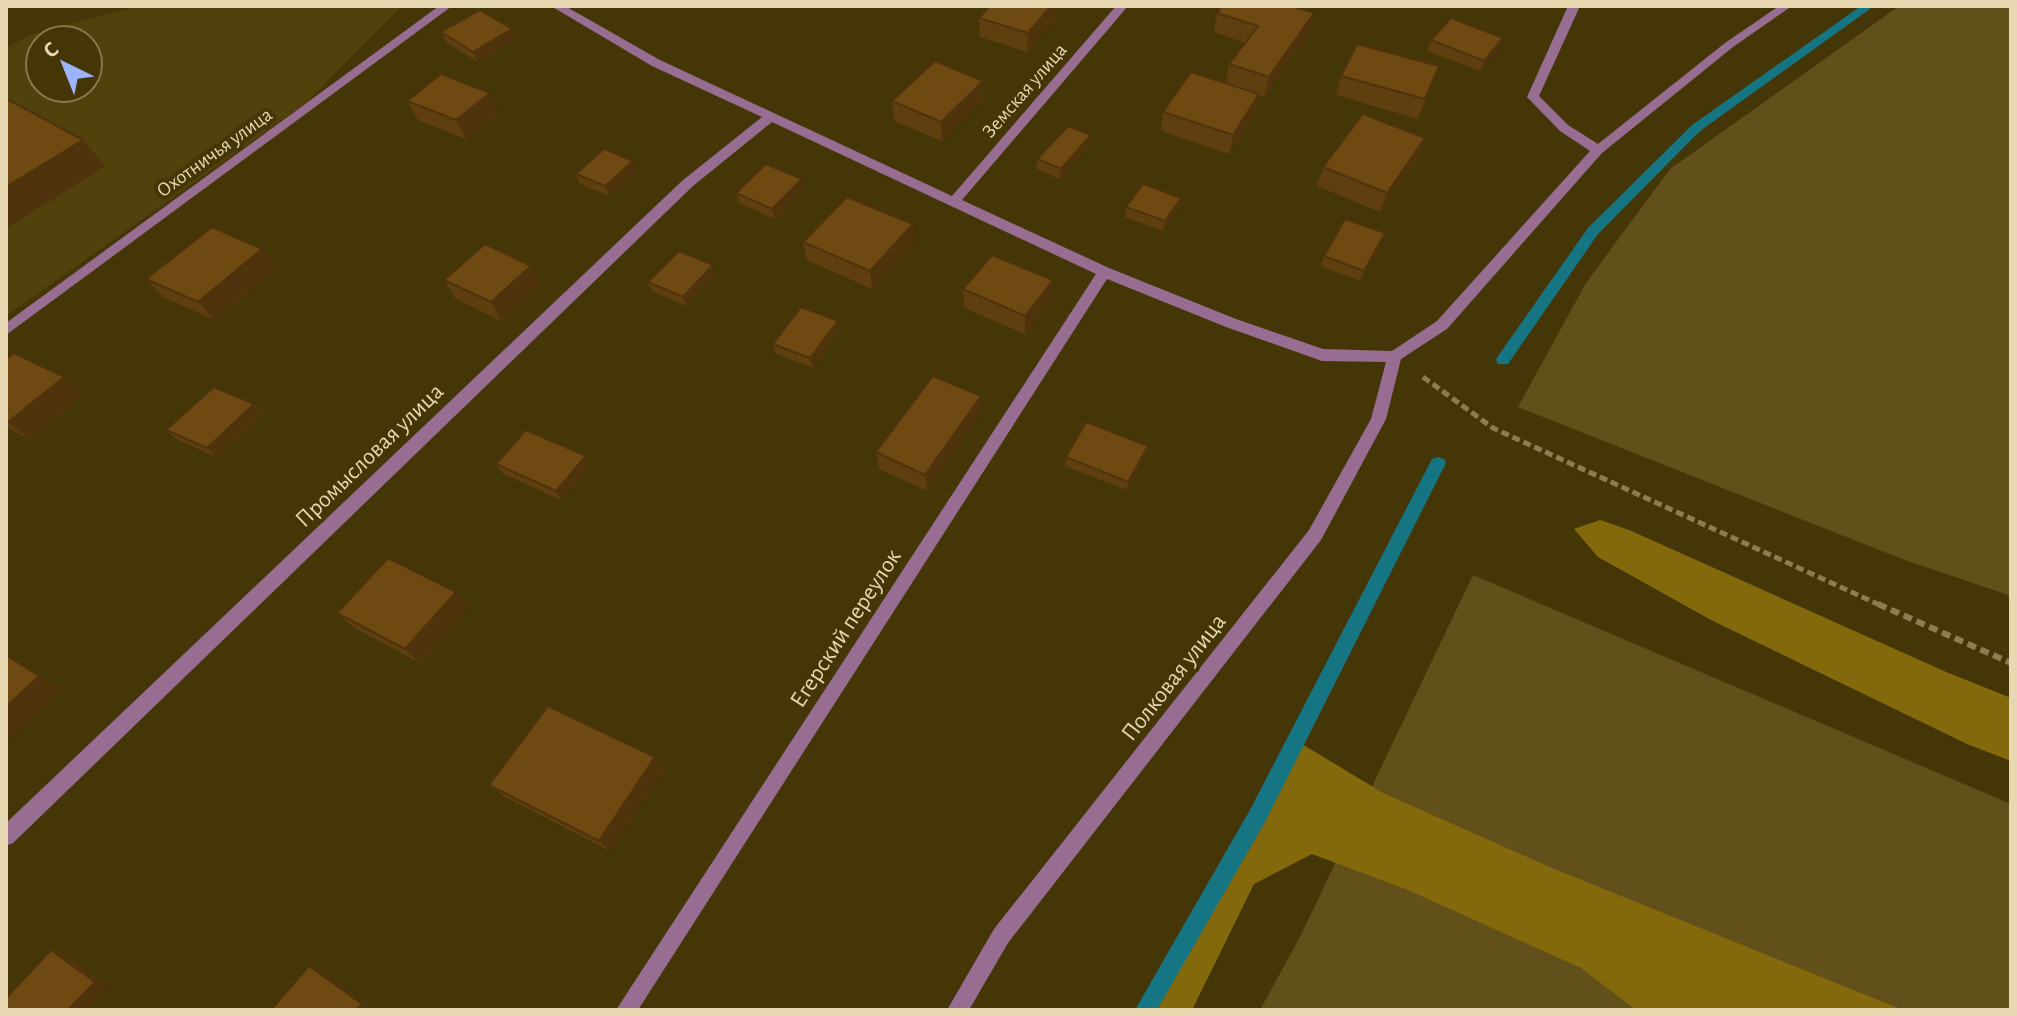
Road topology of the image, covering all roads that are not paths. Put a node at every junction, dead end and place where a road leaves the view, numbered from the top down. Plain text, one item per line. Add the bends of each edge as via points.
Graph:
1 (446, 6) edge
2 (557, 6) edge
3 (1122, 6) edge
4 (1574, 6) edge
5 (1786, 6) edge
6 (771, 116) junction
7 (1598, 150) junction
8 (955, 200) junction
9 (1104, 272) junction
10 (6, 330) edge
11 (1395, 356) junction
12 (6, 836) edge
13 (626, 1010) edge
14 (957, 1010) edge

1 - 10 street, Охотничья улица
2 - 6 street via 656,63
3 - 8 street, Земская улица
4 - 7 street via 1533,97 1564,128
5 - 7 street
6 - 8 street
6 - 12 street, Промысловая улица via 688,183
7 - 11 street via 1442,325
8 - 9 street
9 - 11 street via 1322,355
9 - 13 street, Егерский переулок
11 - 14 street, Полковая улица via 1378,419 1315,535 1001,936

